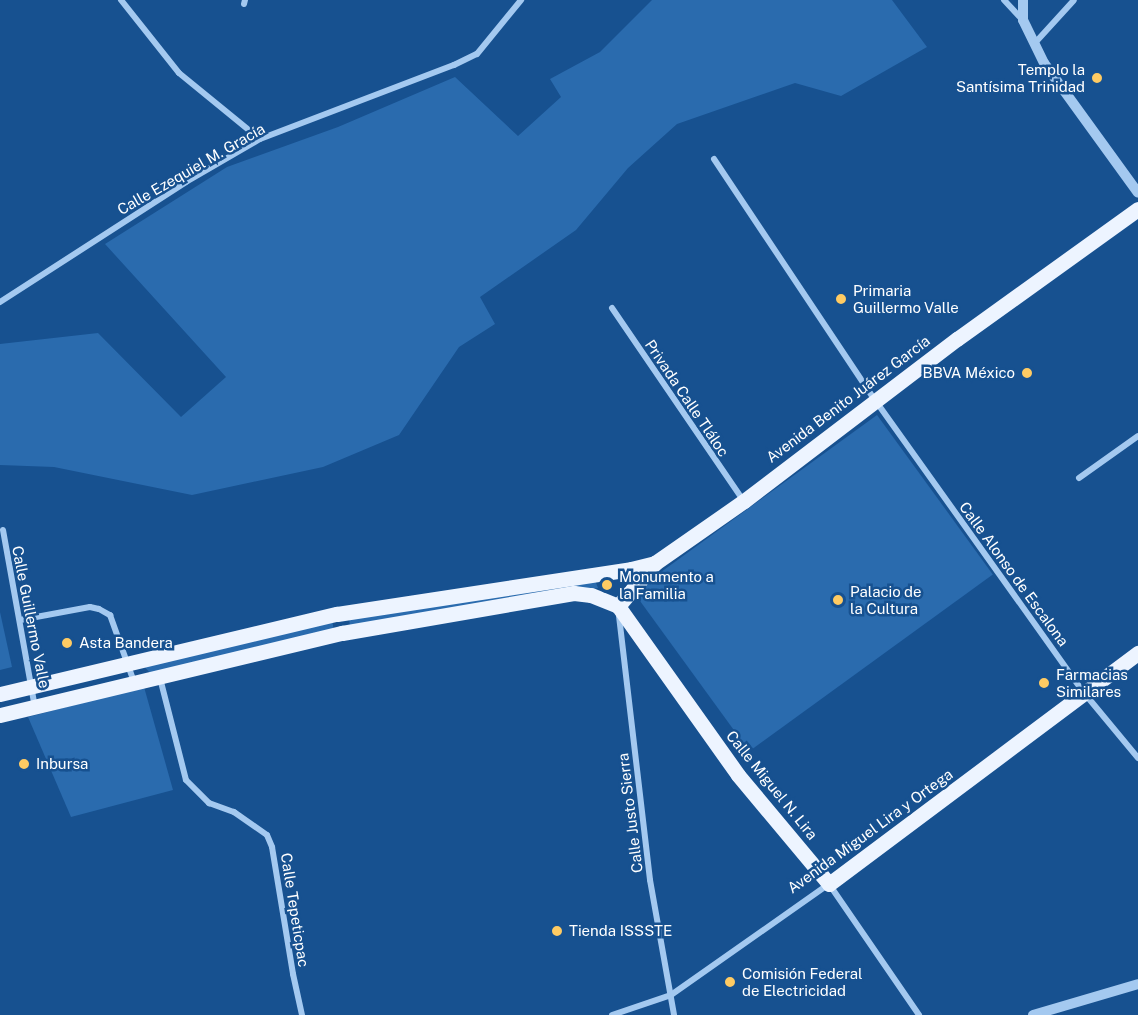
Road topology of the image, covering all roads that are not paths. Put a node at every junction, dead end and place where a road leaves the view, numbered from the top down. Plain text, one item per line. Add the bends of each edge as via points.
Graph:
1 (121, 0) edge
2 (521, 0) edge
3 (1004, 0) edge
4 (1023, 0) edge
5 (1074, 0) edge
6 (1023, 20) junction
7 (1034, 44) junction
8 (260, 139) junction
9 (714, 159) dead end
10 (1138, 193) edge
11 (1138, 209) edge
12 (0, 302) edge
13 (612, 308) dead end
14 (875, 400) junction
15 (1138, 436) edge
16 (1079, 478) dead end
17 (744, 501) junction
18 (3, 530) dead end
19 (655, 563) junction
20 (618, 606) junction
21 (337, 614) junction
22 (20, 620) junction
23 (342, 633) junction
24 (1138, 653) edge
25 (128, 665) junction
26 (160, 677) junction
27 (134, 684) junction
28 (33, 688) junction
29 (0, 694) edge
30 (1085, 694) junction
31 (36, 707) junction
32 (0, 715) edge
33 (1138, 759) edge
34 (829, 884) junction
35 (1138, 984) edge
36 (671, 995) junction
37 (302, 1015) edge
38 (612, 1015) edge
39 (674, 1015) edge
40 (919, 1015) edge
41 (1033, 1015) edge

1 - 8 street via 179,73
2 - 8 street, Calle Ezequiel M. Gracía via 477,54
3 - 6 street
4 - 6 street
5 - 7 street
6 - 7 street
7 - 10 street
8 - 12 street, Calle Ezequiel M. Gracía
9 - 14 street, Calle Alonso de Escalona
11 - 14 main road, Avenida Benito Juárez García
13 - 17 street, Privada Calle Tláloc
14 - 17 main road, Avenida Benito Juárez García
14 - 30 street, Calle Alonso de Escalona
15 - 16 street
17 - 19 main road, Avenida Benito Juárez García
18 - 22 street, Calle Guillermo Valle
19 - 20 main road, Avenida Benito Juárez García
19 - 21 main road
20 - 23 main road via 574,593
20 - 34 main road, Calle Miguel N. Lira via 738,775
20 - 36 street, Calle Justo Sierra via 650,879
21 - 23 main road
21 - 25 main road
22 - 25 street via 99,609 110,615
22 - 28 street, Calle Guillermo Valle
23 - 26 main road
24 - 30 main road, Avenida Miguel Lira y Ortega
25 - 27 street
25 - 28 main road
26 - 27 main road
26 - 37 street, Calle Tepeticpac via 186,780 209,803 234,812 267,834
27 - 31 main road
28 - 29 main road
28 - 31 street, Calle Guillermo Valle
30 - 33 street, Calle Alonso de Escalona
30 - 34 main road, Avenida Miguel Lira y Ortega
31 - 32 main road
34 - 36 street, Avenida Miguel Lira y Ortega
34 - 40 street, Calle Miguel N. Lira
35 - 41 street
36 - 38 street, Avenida Miguel Lira y Ortega
36 - 39 street, Calle Justo Sierra

